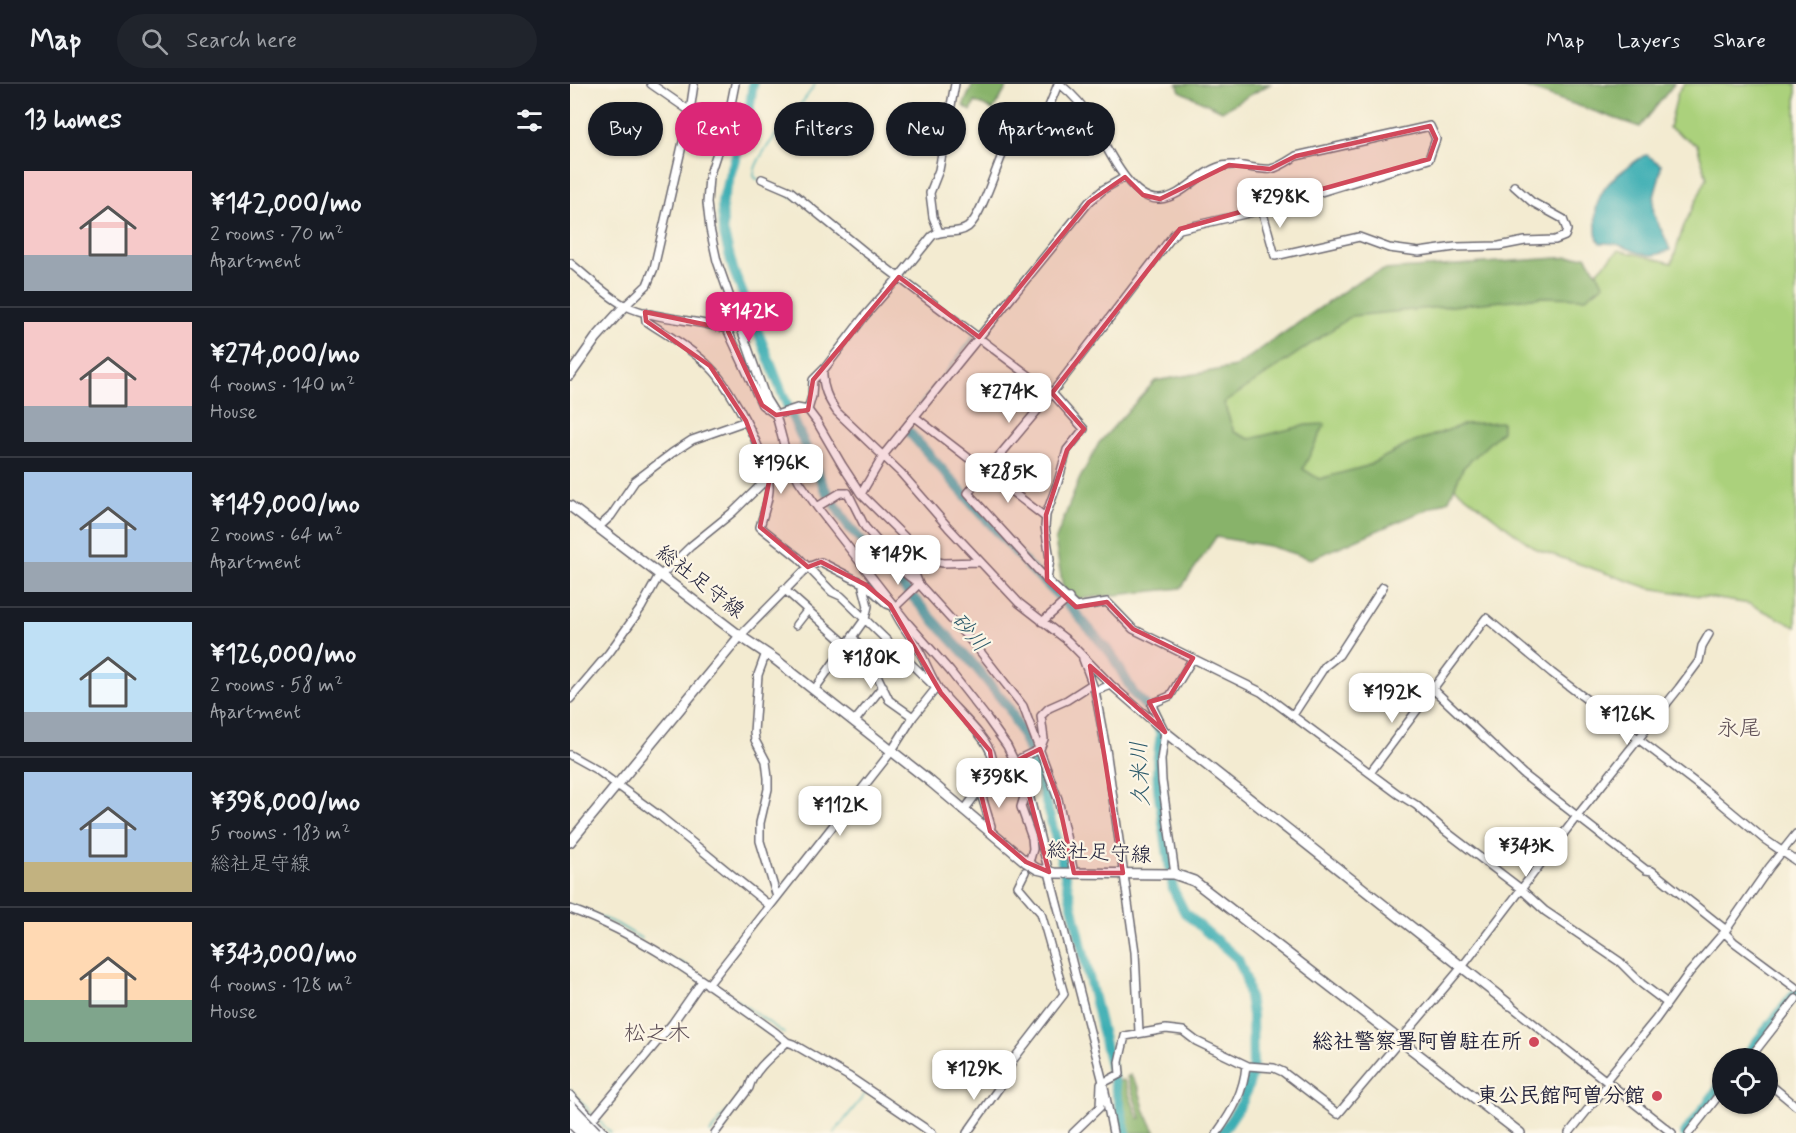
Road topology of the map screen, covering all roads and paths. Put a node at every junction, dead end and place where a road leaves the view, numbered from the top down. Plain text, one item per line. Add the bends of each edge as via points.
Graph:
1 (651, 84) edge
2 (694, 84) edge
3 (735, 84) edge
4 (955, 84) edge
5 (1059, 84) edge
6 (677, 102) edge
7 (691, 102) edge
8 (680, 156) edge
9 (1125, 177) junction
10 (762, 179) dead end
11 (1514, 186) dead end
12 (1262, 210) junction
13 (939, 231) junction
14 (570, 263) edge
15 (898, 278) junction
16 (625, 306) junction
17 (645, 312) junction
18 (979, 337) junction
19 (823, 371) junction
20 (570, 375) edge
21 (1052, 393) junction
22 (808, 410) junction
23 (778, 415) junction
24 (915, 417) junction
25 (746, 421) junction
26 (884, 456) junction
27 (986, 471) junction
28 (768, 478) junction
29 (848, 493) junction
30 (861, 494) junction
31 (867, 501) junction
32 (570, 506) edge
33 (817, 507) junction
34 (1045, 517) junction
35 (600, 527) junction
36 (908, 541) junction
37 (980, 562) junction
38 (808, 567) junction
39 (662, 574) junction
40 (1047, 580) junction
41 (919, 584) junction
42 (866, 585) junction
43 (1383, 587) dead end
44 (784, 589) junction
45 (1067, 601) junction
46 (895, 607) junction
47 (807, 611) junction
48 (865, 620) junction
49 (1042, 622) junction
50 (796, 625) dead end
51 (1709, 634) dead end
52 (740, 636) junction
53 (853, 637) junction
54 (847, 645) junction
55 (766, 653) junction
56 (1082, 655) junction
57 (1193, 658) junction
58 (1111, 685) junction
59 (883, 686) junction
60 (937, 687) junction
61 (1094, 688) junction
62 (1433, 689) junction
63 (814, 690) junction
64 (570, 699) edge
65 (1293, 715) junction
66 (913, 717) junction
67 (854, 722) junction
68 (1162, 730) junction
69 (1638, 739) junction
70 (1040, 749) junction
71 (891, 752) junction
72 (1010, 752) junction
73 (570, 754) edge
74 (1021, 758) junction
75 (1370, 773) junction
76 (617, 785) junction
77 (1027, 787) junction
78 (980, 790) junction
79 (964, 809) junction
80 (1579, 816) junction
81 (990, 831) junction
82 (1796, 834) edge
83 (570, 842) edge
84 (1784, 852) junction
85 (1030, 859) dead end
86 (1796, 861) edge
87 (1025, 872) dead end
88 (1052, 872) junction
89 (1072, 873) junction
90 (1123, 873) junction
91 (1172, 874) junction
92 (1521, 889) junction
93 (777, 897) junction
94 (770, 906) junction
95 (570, 909) edge
96 (1725, 931) junction
97 (1462, 967) junction
98 (705, 983) junction
99 (1796, 988) edge
100 (1796, 999) edge
101 (1668, 1003) junction
102 (1510, 1005) joint
103 (1139, 1032) junction
104 (1400, 1041) junction
105 (787, 1042) junction
106 (1758, 1048) edge
107 (1247, 1066) junction
108 (1106, 1081) junction
109 (1607, 1082) junction
110 (1778, 1091) edge
111 (570, 1095) edge
112 (1712, 1104) edge
113 (1796, 1106) edge
114 (570, 1107) edge
115 (570, 1119) edge
116 (595, 1122) edge
117 (582, 1133) edge
118 (605, 1133) edge
119 (715, 1133) edge
120 (932, 1133) edge
121 (967, 1133) edge
122 (1072, 1133) edge
123 (1113, 1133) edge
124 (1217, 1133) edge
125 (1520, 1133) edge
126 (1569, 1133) edge
127 (1672, 1133) edge
128 (1689, 1133) edge

1 - 6 street
2 - 7 street
3 - 23 street via 709,177 710,229 717,261 766,399
4 - 13 street via 939,170 930,193
5 - 9 street via 1092,120
5 - 13 street via 1044,118 1022,146 1008,141 975,220 962,231
8 - 16 street via 654,268 647,285
9 - 12 street via 1143,195 1160,199 1216,168 1238,164 1270,169 1296,156 1430,126 1436,139 1428,159
9 - 18 street via 1089,202
10 - 15 street via 790,191
11 - 12 street via 1532,202 1563,219 1565,236 1419,252 1389,248 1359,237 1275,255
12 - 21 street via 1175,233
13 - 15 street
14 - 16 street
15 - 18 street
15 - 19 street
16 - 17 street
16 - 20 main road
17 - 23 street via 727,329 762,405
17 - 25 street via 646,321 710,366
18 - 21 street
18 - 24 street
19 - 22 street via 813,380
19 - 26 street via 822,383 829,401
21 - 27 street
21 - 34 street via 1084,429 1067,450
22 - 23 street via 797,408
22 - 30 street
23 - 33 street via 788,460
24 - 26 street
24 - 27 street
25 - 28 street
25 - 35 street via 692,440 672,453 635,481
26 - 30 street
26 - 37 street
27 - 34 street
27 - 40 street via 968,493
28 - 38 street via 770,491 760,527
28 - 39 street
29 - 31 street via 856,506
29 - 33 street via 840,493
29 - 41 street via 865,527
30 - 31 street
31 - 36 street
32 - 35 main road, 総社足守線
33 - 46 street
34 - 40 street via 1050,559
35 - 39 main road, 総社足守線
36 - 37 street via 933,561
36 - 41 street via 905,549
37 - 49 street
38 - 42 street via 821,562
38 - 44 street
38 - 48 street
39 - 52 main road, 総社足守線
39 - 64 street via 609,653
40 - 45 street
41 - 46 street
41 - 70 street via 1023,706
42 - 46 street
42 - 48 street
43 - 65 street via 1339,655 1325,666
44 - 47 street
44 - 52 street
45 - 49 street
45 - 57 street via 1076,607 1107,602 1133,629
46 - 60 street
46 - 72 street via 965,690
47 - 50 street
47 - 54 street
48 - 53 street
48 - 60 street
49 - 56 street
51 - 69 street via 1699,661
52 - 55 main road, 総社足守線
52 - 76 main road
53 - 54 street
53 - 59 street
54 - 63 street
55 - 63 main road, 総社足守線
55 - 93 street via 758,675 754,732 766,761 768,778 759,833
56 - 58 street
56 - 61 street
57 - 65 street via 1261,692
57 - 68 street via 1170,696 1152,706
58 - 61 street
58 - 68 street
59 - 66 street via 892,704
59 - 67 street
60 - 66 street
60 - 78 street via 990,751 992,766
61 - 70 street via 1049,708 1041,716 1044,739
61 - 90 street
62 - 69 street via 1486,618
62 - 75 street
62 - 80 street via 1522,774
63 - 67 main road, 総社足守線
65 - 75 street
66 - 71 street
67 - 71 main road, 総社足守線
68 - 91 street via 1162,781
68 - 97 main road
69 - 80 street
69 - 84 street
70 - 74 street
70 - 89 street via 1058,800
71 - 79 main road, 総社足守線
71 - 93 street
72 - 74 street
72 - 77 street
73 - 76 street
74 - 77 street
75 - 92 street
76 - 83 main road
76 - 94 street
77 - 85 street via 1021,807 1032,838
77 - 88 street
78 - 79 street
78 - 81 street
79 - 81 main road, 総社足守線
80 - 92 street
80 - 96 street
81 - 88 main road, 総社足守線 via 1026,862
82 - 84 street
84 - 86 street
84 - 96 street
87 - 121 street via 1018,886 1041,913 1064,994 1013,1060 1003,1082
88 - 89 main road, 総社足守線
88 - 108 street
89 - 90 main road, 総社足守線
90 - 91 main road, 総社足守線
90 - 103 street via 1135,952
91 - 104 main road, 総社足守線 via 1194,881 1215,896
92 - 97 street
92 - 101 street
93 - 94 street
94 - 98 street
95 - 98 street via 616,928
96 - 99 street
96 - 101 street
97 - 102 main road
97 - 104 street
98 - 105 street
98 - 116 street
100 - 106 street
101 - 109 street
102 - 109 street
103 - 107 street via 1183,1031
103 - 108 street via 1125,1036 1119,1062 1121,1072
104 - 107 street via 1338,1114 1283,1072
104 - 125 main road, 総社足守線
105 - 119 street via 764,1065
105 - 120 street via 828,1064
107 - 124 street via 1240,1094
108 - 122 street via 1099,1091 1100,1107
108 - 123 street
109 - 126 street
109 - 127 street
110 - 113 street
111 - 116 street
112 - 128 street
114 - 116 highway, bridge
115 - 117 highway, bridge
116 - 117 street
116 - 118 street

